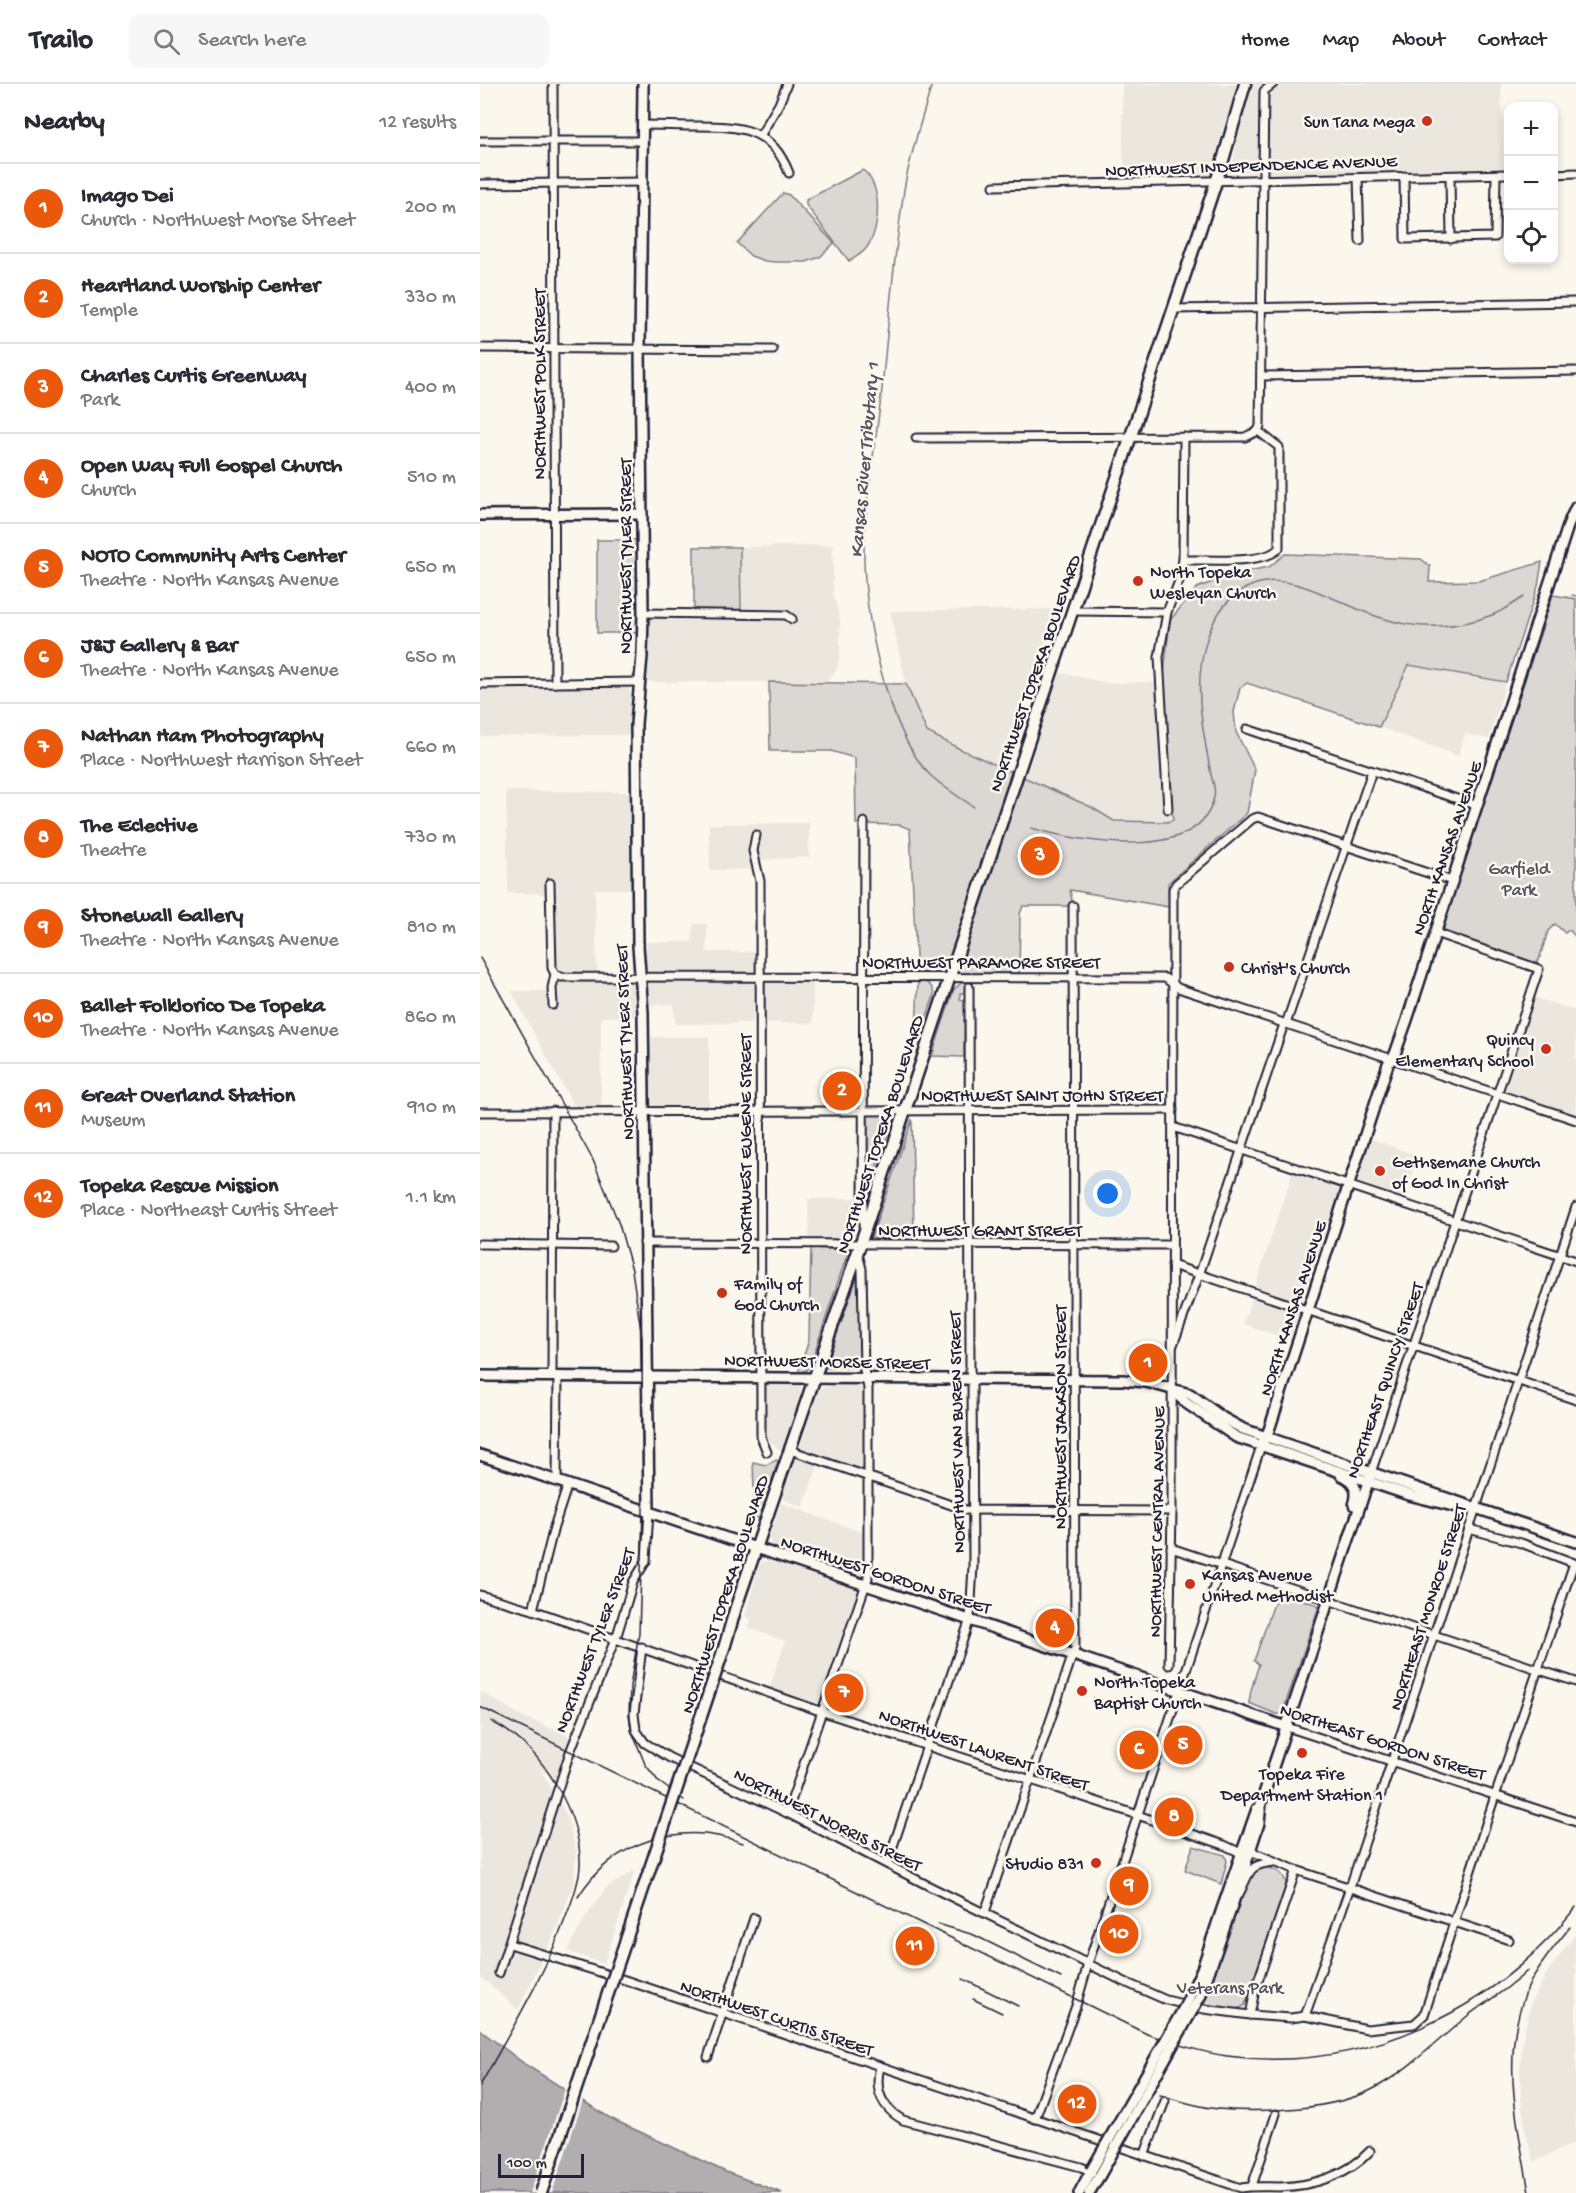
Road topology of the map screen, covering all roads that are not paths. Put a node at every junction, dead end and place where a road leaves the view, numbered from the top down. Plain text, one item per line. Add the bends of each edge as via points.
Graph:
1 (553, 84) edge
2 (643, 84) edge
3 (787, 84) edge
4 (1245, 84) edge
5 (1273, 84) edge
6 (643, 125) junction
7 (760, 136) junction
8 (480, 141) edge
9 (553, 141) junction
10 (642, 141) junction
11 (789, 173) dead end
12 (1576, 173) edge
13 (1504, 174) edge
14 (1558, 174) edge
15 (1496, 175) junction
16 (1404, 176) junction
17 (1450, 176) junction
18 (1358, 177) junction
19 (1262, 180) junction
20 (1216, 181) junction
21 (643, 182) junction
22 (553, 183) junction
23 (480, 184) edge
24 (994, 186) dead end
25 (1451, 239) junction
26 (1360, 242) dead end
27 (1576, 302) edge
28 (1262, 308) junction
29 (1174, 309) junction
30 (480, 348) edge
31 (554, 348) junction
32 (640, 348) junction
33 (773, 350) dead end
34 (1576, 370) edge
35 (1262, 376) junction
36 (1258, 431) junction
37 (1131, 437) junction
38 (1184, 437) junction
39 (916, 438) dead end
40 (1576, 508) edge
41 (642, 514) junction
42 (480, 515) edge
43 (554, 515) junction
44 (1183, 560) junction
45 (1072, 610) junction
46 (1167, 612) junction
47 (643, 613) junction
48 (792, 619) dead end
49 (640, 682) junction
50 (555, 683) junction
51 (480, 684) edge
52 (1247, 729) dead end
53 (1372, 771) junction
54 (1478, 806) junction
55 (1168, 809) dead end
56 (864, 822) dead end
57 (756, 835) dead end
58 (1347, 846) junction
59 (1452, 881) junction
60 (550, 883) dead end
61 (1073, 906) dead end
62 (1435, 933) junction
63 (555, 974) junction
64 (641, 976) junction
65 (759, 977) junction
66 (863, 977) junction
67 (949, 977) junction
68 (1074, 977) junction
69 (1172, 983) junction
70 (969, 987) dead end
71 (554, 1005) dead end
72 (1285, 1024) junction
73 (1391, 1059) junction
74 (1497, 1095) junction
75 (643, 1110) junction
76 (759, 1110) junction
77 (864, 1110) junction
78 (969, 1110) junction
79 (1074, 1110) junction
80 (1173, 1110) junction
81 (553, 1111) junction
82 (904, 1111) junction
83 (480, 1112) edge
84 (1576, 1120) edge
85 (1173, 1127) junction
86 (1241, 1149) junction
87 (1350, 1185) junction
88 (1576, 1207) edge
89 (1455, 1221) junction
90 (863, 1233) junction
91 (644, 1243) junction
92 (480, 1244) edge
93 (553, 1244) junction
94 (760, 1245) junction
95 (970, 1245) junction
96 (1074, 1245) junction
97 (1172, 1245) junction
98 (611, 1246) dead end
99 (859, 1248) junction
100 (1560, 1256) junction
101 (1576, 1261) edge
102 (1172, 1265) junction
103 (1199, 1275) junction
104 (1308, 1311) junction
105 (1415, 1346) junction
106 (1172, 1350) junction
107 (480, 1376) edge
108 (555, 1376) junction
109 (647, 1376) junction
110 (760, 1377) junction
111 (815, 1378) junction
112 (866, 1379) junction
113 (972, 1379) junction
114 (1518, 1379) junction
115 (1075, 1380) junction
116 (1172, 1390) junction
117 (1576, 1400) edge
118 (1263, 1442) junction
119 (790, 1450) junction
120 (767, 1452) dead end
121 (480, 1455) edge
122 (1316, 1465) junction
123 (868, 1477) junction
124 (1369, 1477) junction
125 (557, 1480) junction
126 (568, 1484) junction
127 (1475, 1509) junction
128 (972, 1510) junction
129 (649, 1511) junction
130 (1075, 1511) junction
131 (1172, 1511) junction
132 (1469, 1529) junction
133 (1349, 1539) junction
134 (1576, 1542) edge
135 (1171, 1548) junction
136 (757, 1549) junction
137 (1222, 1565) junction
138 (866, 1585) junction
139 (480, 1595) edge
140 (1330, 1600) junction
141 (533, 1610) junction
142 (970, 1620) junction
143 (1433, 1635) junction
144 (615, 1640) junction
145 (642, 1647) junction
146 (1073, 1655) junction
147 (1169, 1665) dead end
148 (1538, 1669) junction
149 (1576, 1682) edge
150 (1180, 1689) junction
151 (822, 1712) junction
152 (1287, 1727) junction
153 (927, 1746) junction
154 (1391, 1761) junction
155 (1031, 1780) junction
156 (1496, 1796) junction
157 (1262, 1803) junction
158 (787, 1813) junction
159 (1138, 1816) junction
160 (1576, 1822) edge
161 (1251, 1848) junction
162 (1241, 1853) junction
163 (1274, 1862) junction
164 (887, 1864) junction
165 (1296, 1870) junction
166 (1350, 1887) junction
167 (1228, 1909) junction
168 (985, 1912) junction
169 (754, 1918) dead end
170 (1454, 1922) junction
171 (1509, 1940) dead end
172 (510, 1944) junction
173 (1088, 1964) junction
174 (500, 1973) dead end
175 (722, 2014) junction
176 (1250, 2015) junction
177 (1305, 2016) junction
178 (708, 2057) dead end
179 (880, 2067) junction
180 (1165, 2101) dead end
181 (1276, 2114) dead end
182 (1035, 2119) junction
183 (1370, 2151) dead end
184 (1144, 2156) junction
185 (1095, 2173) junction
186 (1252, 2186) junction
187 (542, 2193) edge
188 (1079, 2193) edge
189 (1089, 2193) edge

1 - 9 street, NORTHWEST POLK STREET
2 - 6 main road, NORTHWEST TYLER STREET
3 - 7 street
4 - 20 main road, NORTHWEST TOPEKA BOULEVARD
5 - 19 street via 1264,91
6 - 7 street via 727,126
6 - 10 main road, NORTHWEST TYLER STREET
7 - 11 street via 775,149
8 - 9 street
9 - 10 street
9 - 22 street, NORTHWEST POLK STREET
10 - 21 main road, NORTHWEST TYLER STREET
12 - 14 street
13 - 15 street, NORTHWEST INDEPENDENCE AVENUE
15 - 17 street, NORTHWEST INDEPENDENCE AVENUE
15 - 25 street via 1495,237
16 - 17 street, NORTHWEST INDEPENDENCE AVENUE
16 - 18 street, NORTHWEST INDEPENDENCE AVENUE
16 - 25 street via 1406,239
17 - 25 street
18 - 19 street, NORTHWEST INDEPENDENCE AVENUE
18 - 26 street
19 - 20 street, NORTHWEST INDEPENDENCE AVENUE
19 - 28 street
20 - 24 street, NORTHWEST INDEPENDENCE AVENUE
20 - 29 main road, NORTHWEST TOPEKA BOULEVARD
21 - 22 street
21 - 32 main road, NORTHWEST TYLER STREET
22 - 23 street
22 - 31 street, NORTHWEST POLK STREET
27 - 28 street
28 - 29 street
28 - 35 street
29 - 37 main road, NORTHWEST TOPEKA BOULEVARD
30 - 31 street
31 - 32 street
31 - 43 street, NORTHWEST POLK STREET
32 - 33 street
32 - 41 main road, NORTHWEST TYLER STREET
34 - 35 street
35 - 36 street
36 - 38 street via 1245,437
36 - 44 street via 1279,447 1279,549 1261,558
37 - 38 street
37 - 39 street
37 - 45 main road, NORTHWEST TOPEKA BOULEVARD
38 - 44 street
40 - 54 main road, NORTH KANSAS AVENUE
41 - 43 main road
41 - 47 main road, NORTHWEST TYLER STREET
42 - 43 main road
43 - 50 street, NORTHWEST POLK STREET
44 - 46 street
45 - 46 street
45 - 67 main road, NORTHWEST TOPEKA BOULEVARD
46 - 55 street via 1159,671
47 - 48 street via 786,615
47 - 49 main road, NORTHWEST TYLER STREET
49 - 50 street
49 - 64 main road, NORTHWEST TYLER STREET via 636,733
50 - 51 street
52 - 53 street
53 - 54 street
53 - 58 street
54 - 59 main road, NORTH KANSAS AVENUE
56 - 66 street
57 - 65 street, NORTHWEST EUGENE STREET via 753,850 760,881
58 - 59 street
58 - 69 street, NORTHWEST CENTRAL AVENUE via 1260,817 1252,819 1173,889
58 - 72 street
59 - 62 main road, NORTH KANSAS AVENUE
60 - 63 street
61 - 68 street, NORTHWEST JACKSON STREET
62 - 73 main road, NORTH KANSAS AVENUE
62 - 74 street, NORTHEAST QUINCY STREET via 1539,969
63 - 64 street, NORTHWEST PARAMORE STREET
63 - 71 street
64 - 65 street, NORTHWEST PARAMORE STREET
64 - 75 main road, NORTHWEST TYLER STREET
65 - 66 street, NORTHWEST PARAMORE STREET
65 - 76 street, NORTHWEST EUGENE STREET
66 - 67 street, NORTHWEST PARAMORE STREET
66 - 77 street
67 - 68 street, NORTHWEST PARAMORE STREET
67 - 82 main road, NORTHWEST TOPEKA BOULEVARD
68 - 69 street, NORTHWEST PARAMORE STREET via 1166,978
68 - 79 street, NORTHWEST JACKSON STREET
69 - 72 street, NORTHWEST PARAMORE STREET
69 - 80 street, NORTHWEST CENTRAL AVENUE
70 - 78 street, NORTHWEST VAN BUREN STREET
72 - 73 street, NORTHWEST PARAMORE STREET
72 - 86 street
73 - 74 street, NORTHWEST PARAMORE STREET
73 - 87 main road, NORTH KANSAS AVENUE
74 - 84 street, NORTHWEST PARAMORE STREET
74 - 89 street, NORTHEAST QUINCY STREET
75 - 76 street, NORTHWEST SAINT JOHN STREET
75 - 81 street, NORTHWEST SAINT JOHN STREET
75 - 91 main road, NORTHWEST TYLER STREET
76 - 77 street, NORTHWEST SAINT JOHN STREET
76 - 94 street, NORTHWEST EUGENE STREET
77 - 82 street, NORTHWEST SAINT JOHN STREET
77 - 90 street
78 - 79 street, NORTHWEST SAINT JOHN STREET
78 - 82 street, NORTHWEST SAINT JOHN STREET
78 - 95 street, NORTHWEST VAN BUREN STREET
79 - 80 street, NORTHWEST SAINT JOHN STREET
79 - 96 street, NORTHWEST JACKSON STREET
80 - 85 street, NORTHWEST CENTRAL AVENUE
81 - 83 street, NORTHWEST SAINT JOHN STREET
81 - 93 street
82 - 90 main road, NORTHWEST TOPEKA BOULEVARD
85 - 86 street, NORTHWEST SAINT JOHN STREET
85 - 97 street, NORTHWEST CENTRAL AVENUE
86 - 87 street, NORTHWEST SAINT JOHN STREET
86 - 103 street
87 - 89 street, NORTHWEST SAINT JOHN STREET
87 - 104 main road, NORTH KANSAS AVENUE
88 - 100 street, NORTHEAST MONROE STREET
89 - 100 street, NORTHWEST SAINT JOHN STREET
89 - 105 street, NORTHEAST QUINCY STREET
90 - 99 main road, NORTHWEST TOPEKA BOULEVARD
91 - 94 street, NORTHWEST GRANT STREET
91 - 109 main road, NORTHWEST TYLER STREET
92 - 93 street
93 - 98 street
93 - 108 street
94 - 99 street, NORTHWEST GRANT STREET
94 - 110 street, NORTHWEST EUGENE STREET
95 - 96 street, NORTHWEST GRANT STREET
95 - 99 street, NORTHWEST GRANT STREET
95 - 113 street, NORTHWEST VAN BUREN STREET
96 - 97 street, NORTHWEST GRANT STREET
96 - 115 street, NORTHWEST JACKSON STREET
97 - 102 street, NORTHWEST CENTRAL AVENUE
99 - 111 main road, NORTHWEST TOPEKA BOULEVARD
99 - 112 street
100 - 101 street, NORTHWEST SAINT JOHN STREET
100 - 114 street, NORTHEAST MONROE STREET
102 - 103 street
102 - 106 street, NORTHWEST CENTRAL AVENUE
103 - 104 street
103 - 106 street
104 - 105 street
104 - 118 main road, NORTH KANSAS AVENUE
105 - 114 street
105 - 124 street, NORTHEAST QUINCY STREET
106 - 116 street, NORTHWEST CENTRAL AVENUE
107 - 108 main road, NORTHWEST MORSE STREET
108 - 109 main road, NORTHWEST MORSE STREET
108 - 125 street
109 - 110 main road, NORTHWEST MORSE STREET
109 - 129 main road, NORTHWEST TYLER STREET
110 - 111 main road, NORTHWEST MORSE STREET
110 - 120 street, NORTHWEST EUGENE STREET via 761,1437
111 - 112 main road, NORTHWEST MORSE STREET
111 - 119 main road, NORTHWEST TOPEKA BOULEVARD
112 - 113 main road, NORTHWEST MORSE STREET
112 - 123 street
113 - 115 main road, NORTHWEST MORSE STREET
113 - 128 street, NORTHWEST VAN BUREN STREET
114 - 117 street
114 - 127 street, NORTHEAST MONROE STREET
115 - 116 main road, NORTHWEST MORSE STREET via 1137,1380
115 - 130 street, NORTHWEST JACKSON STREET
116 - 118 main road, NORTHWEST MORSE STREET via 1190,1394
116 - 131 street, NORTHWEST CENTRAL AVENUE
118 - 122 main road
118 - 124 main road
118 - 137 street, NORTH KANSAS AVENUE
119 - 123 street
119 - 136 main road, NORTHWEST TOPEKA BOULEVARD
121 - 125 main road, NORTHWEST GORDON STREET
122 - 124 main road
122 - 133 main road via 1354,1485 1356,1499
123 - 128 street
123 - 138 street
124 - 127 main road
124 - 133 main road, NORTHEAST QUINCY STREET
125 - 126 main road, NORTHWEST GORDON STREET
126 - 129 main road, NORTHWEST GORDON STREET
126 - 141 street
127 - 132 street, NORTHEAST MONROE STREET
127 - 134 main road
128 - 130 street
128 - 142 street, NORTHWEST VAN BUREN STREET
129 - 136 main road, NORTHWEST GORDON STREET
129 - 144 street, NORTHWEST TYLER STREET via 646,1561 629,1592
130 - 131 street
130 - 146 street, NORTHWEST JACKSON STREET
131 - 135 street, NORTHWEST CENTRAL AVENUE
132 - 143 street, NORTHEAST MONROE STREET
132 - 148 street via 1574,1563
133 - 140 main road, NORTHEAST QUINCY STREET
135 - 137 street
135 - 147 street, NORTHWEST CENTRAL AVENUE
136 - 138 main road, NORTHWEST GORDON STREET
136 - 187 main road, NORTHWEST TOPEKA BOULEVARD, bridge
137 - 140 street
137 - 150 street, NORTH KANSAS AVENUE
138 - 142 main road, NORTHWEST GORDON STREET
138 - 151 street
139 - 141 street, NORTHWEST LAURENT STREET
140 - 143 street
140 - 152 main road, NORTHEAST QUINCY STREET
141 - 144 street, NORTHWEST LAURENT STREET
142 - 146 main road, NORTHWEST GORDON STREET
142 - 153 street, NORTHWEST VAN BUREN STREET
143 - 148 street
143 - 154 street, NORTHEAST MONROE STREET
144 - 145 street, NORTHWEST LAURENT STREET
144 - 172 street, NORTHWEST TYLER STREET via 570,1752
145 - 151 street, NORTHWEST LAURENT STREET
145 - 158 street, NORTHWEST NORRIS STREET via 634,1714 636,1730 645,1743
146 - 150 main road, NORTHWEST GORDON STREET
146 - 155 street, NORTHWEST JACKSON STREET
148 - 149 street
148 - 156 street
150 - 152 main road, NORTHEAST GORDON STREET
150 - 159 street, NORTH KANSAS AVENUE
151 - 153 street, NORTHWEST LAURENT STREET
151 - 158 street
152 - 154 street, NORTHEAST GORDON STREET
152 - 157 main road, NORTHEAST QUINCY STREET
153 - 155 street, NORTHWEST LAURENT STREET
153 - 164 street, NORTHWEST VAN BUREN STREET
154 - 156 street, NORTHEAST GORDON STREET
154 - 166 street, NORTHEAST MONROE STREET
155 - 159 street, NORTHWEST LAURENT STREET
155 - 168 street, NORTHWEST JACKSON STREET
156 - 160 street, NORTHEAST GORDON STREET
156 - 170 street
157 - 161 main road, NORTHEAST QUINCY STREET
157 - 162 main road, NORTHEAST QUINCY STREET
158 - 164 street, NORTHWEST NORRIS STREET
159 - 162 street, NORTHWEST LAURENT STREET
159 - 173 street, NORTH KANSAS AVENUE
161 - 163 street
161 - 167 main road, NORTHEAST QUINCY STREET
162 - 167 main road, NORTHEAST QUINCY STREET
163 - 165 street
163 - 167 street via 1251,1868
164 - 168 street, NORTHWEST NORRIS STREET
165 - 166 street
165 - 176 street
166 - 170 street
166 - 177 street, NORTHEAST MONROE STREET
167 - 185 main road, bridge via 1185,2006
168 - 173 street, NORTHWEST NORRIS STREET
169 - 175 street
170 - 171 street
170 - 177 street, NORTHWEST NORRIS STREET via 1421,2019 1414,2024 1367,2029
172 - 174 street, NORTHWEST TYLER STREET
172 - 175 street, NORTHWEST CURTIS STREET
173 - 176 street, NORTHWEST NORRIS STREET via 1166,2000
173 - 182 street, NORTH KANSAS AVENUE
175 - 178 street
175 - 179 street, NORTHWEST CURTIS STREET
176 - 177 street, NORTHWEST NORRIS STREET
179 - 182 street, NORTHWEST CURTIS STREET
179 - 185 street via 880,2097 900,2118
180 - 184 street
181 - 186 street
182 - 184 street, NORTHWEST CURTIS STREET
183 - 186 street, NORTHWEST CURTIS STREET via 1359,2163 1321,2180 1293,2186
184 - 186 street, NORTHWEST CURTIS STREET via 1241,2188
185 - 188 main road
185 - 189 main road

